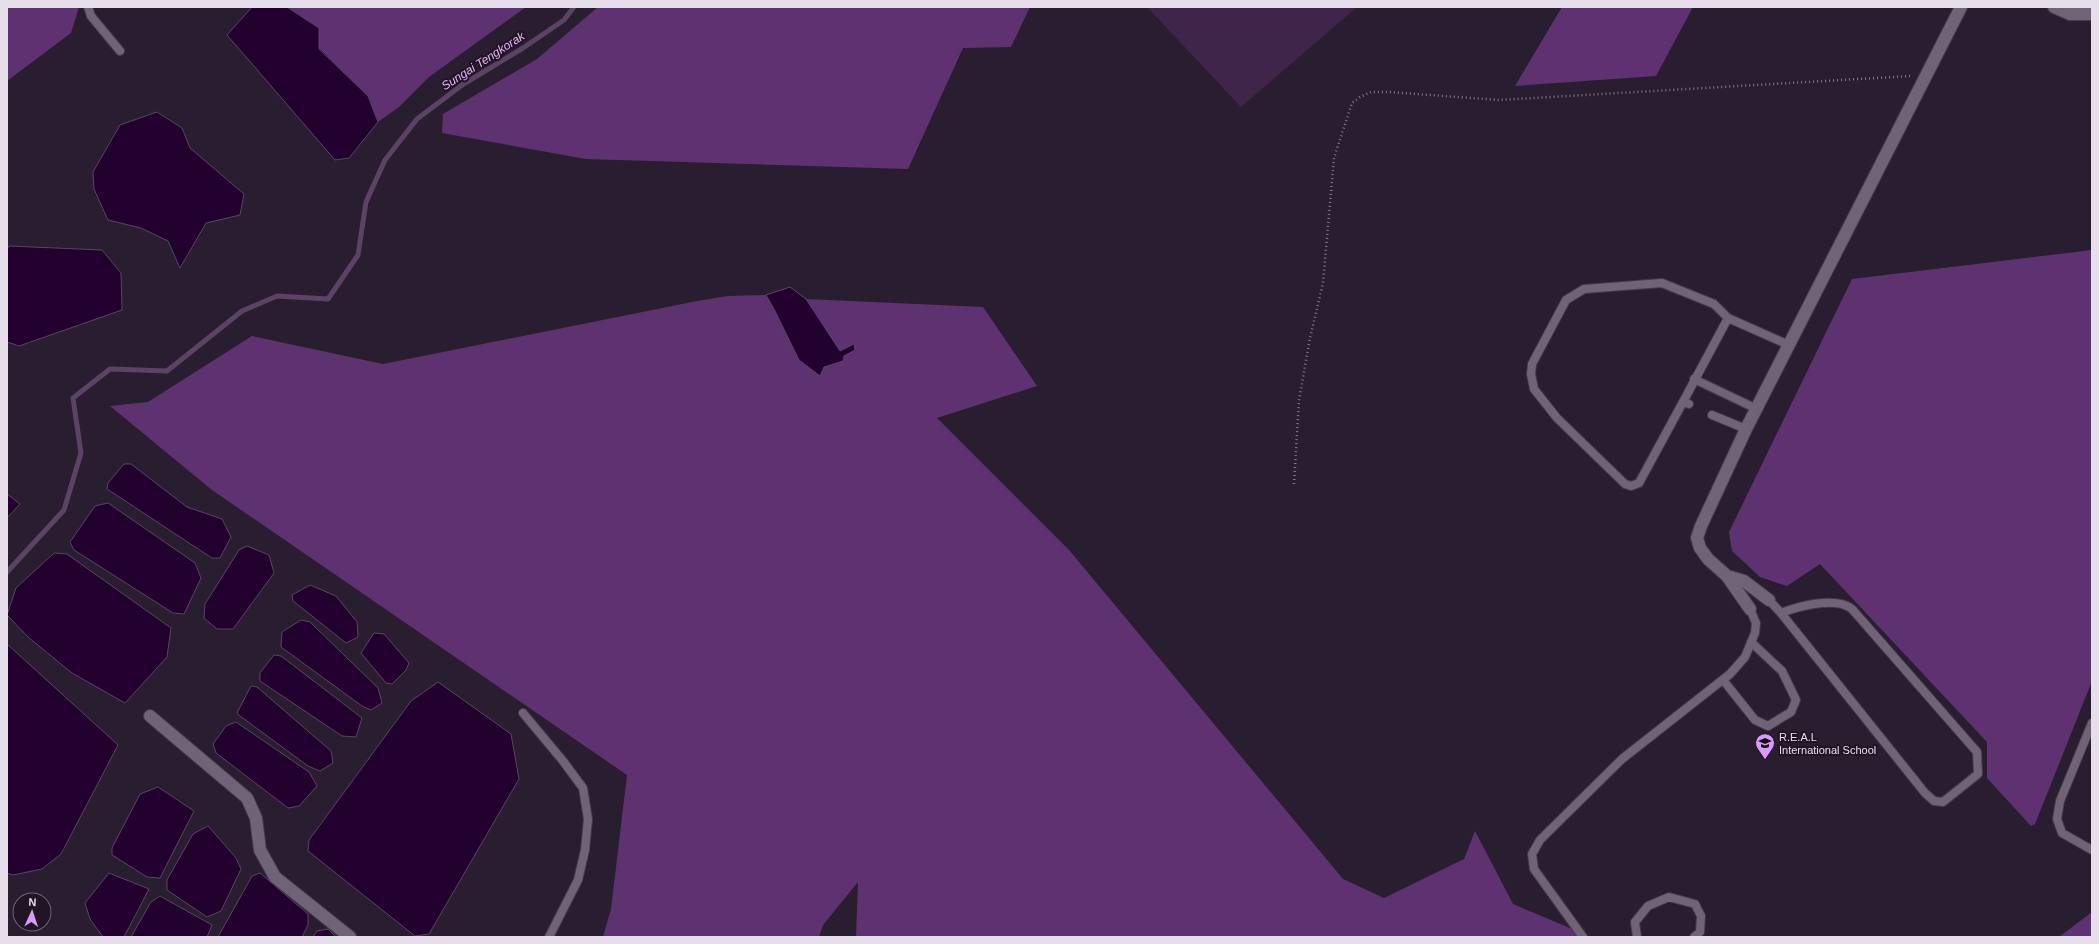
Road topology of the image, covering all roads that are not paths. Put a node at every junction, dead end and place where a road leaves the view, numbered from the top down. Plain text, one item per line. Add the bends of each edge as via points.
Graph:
1 (88, 7) edge
2 (1961, 7) edge
3 (2054, 7) edge
4 (2092, 14) edge
5 (120, 51) dead end
6 (1728, 318) junction
7 (1789, 345) junction
8 (1694, 379) junction
9 (1757, 409) junction
10 (1712, 415) dead end
11 (1746, 429) junction
12 (1727, 576) junction
13 (1769, 600) joint
14 (1750, 608) joint
15 (1781, 613) junction
16 (1751, 642) junction
17 (1723, 680) junction
18 (523, 713) dead end
19 (150, 716) dead end
20 (2092, 723) edge
21 (2089, 741) edge
22 (2092, 850) edge
23 (350, 937) edge
24 (549, 937) edge
25 (1583, 937) edge
26 (1637, 937) edge
27 (1694, 937) edge

1 - 5 lane via 91,16
2 - 7 street
3 - 4 street via 2070,14
6 - 7 lane
6 - 8 lane
6 - 8 lane via 1714,304 1662,283 1584,289 1566,300 1532,364 1531,374 1534,389 1557,418 1625,484 1631,486 1639,483 1686,403
7 - 9 street
8 - 9 lane
9 - 11 street
10 - 11 lane
11 - 12 street via 1697,538 1708,559
12 - 13 street via 1744,581
12 - 14 street
13 - 15 lane
14 - 16 lane via 1756,623
15 - 15 lane via 1934,801 1943,802 1978,774 1977,752 1846,604 1800,606
16 - 17 lane via 1745,657
16 - 17 lane via 1782,671 1796,700 1792,712 1768,726 1761,723 1755,720
17 - 25 lane via 1622,759 1540,840 1532,854 1534,869
18 - 24 lane via 583,788 588,819 585,850 578,880
19 - 23 street via 247,798 256,818 260,850 275,877
20 - 21 lane
21 - 22 lane via 2060,801 2057,819 2062,833
26 - 27 lane via 1635,922 1648,906 1669,897 1695,904 1701,916 1700,932

